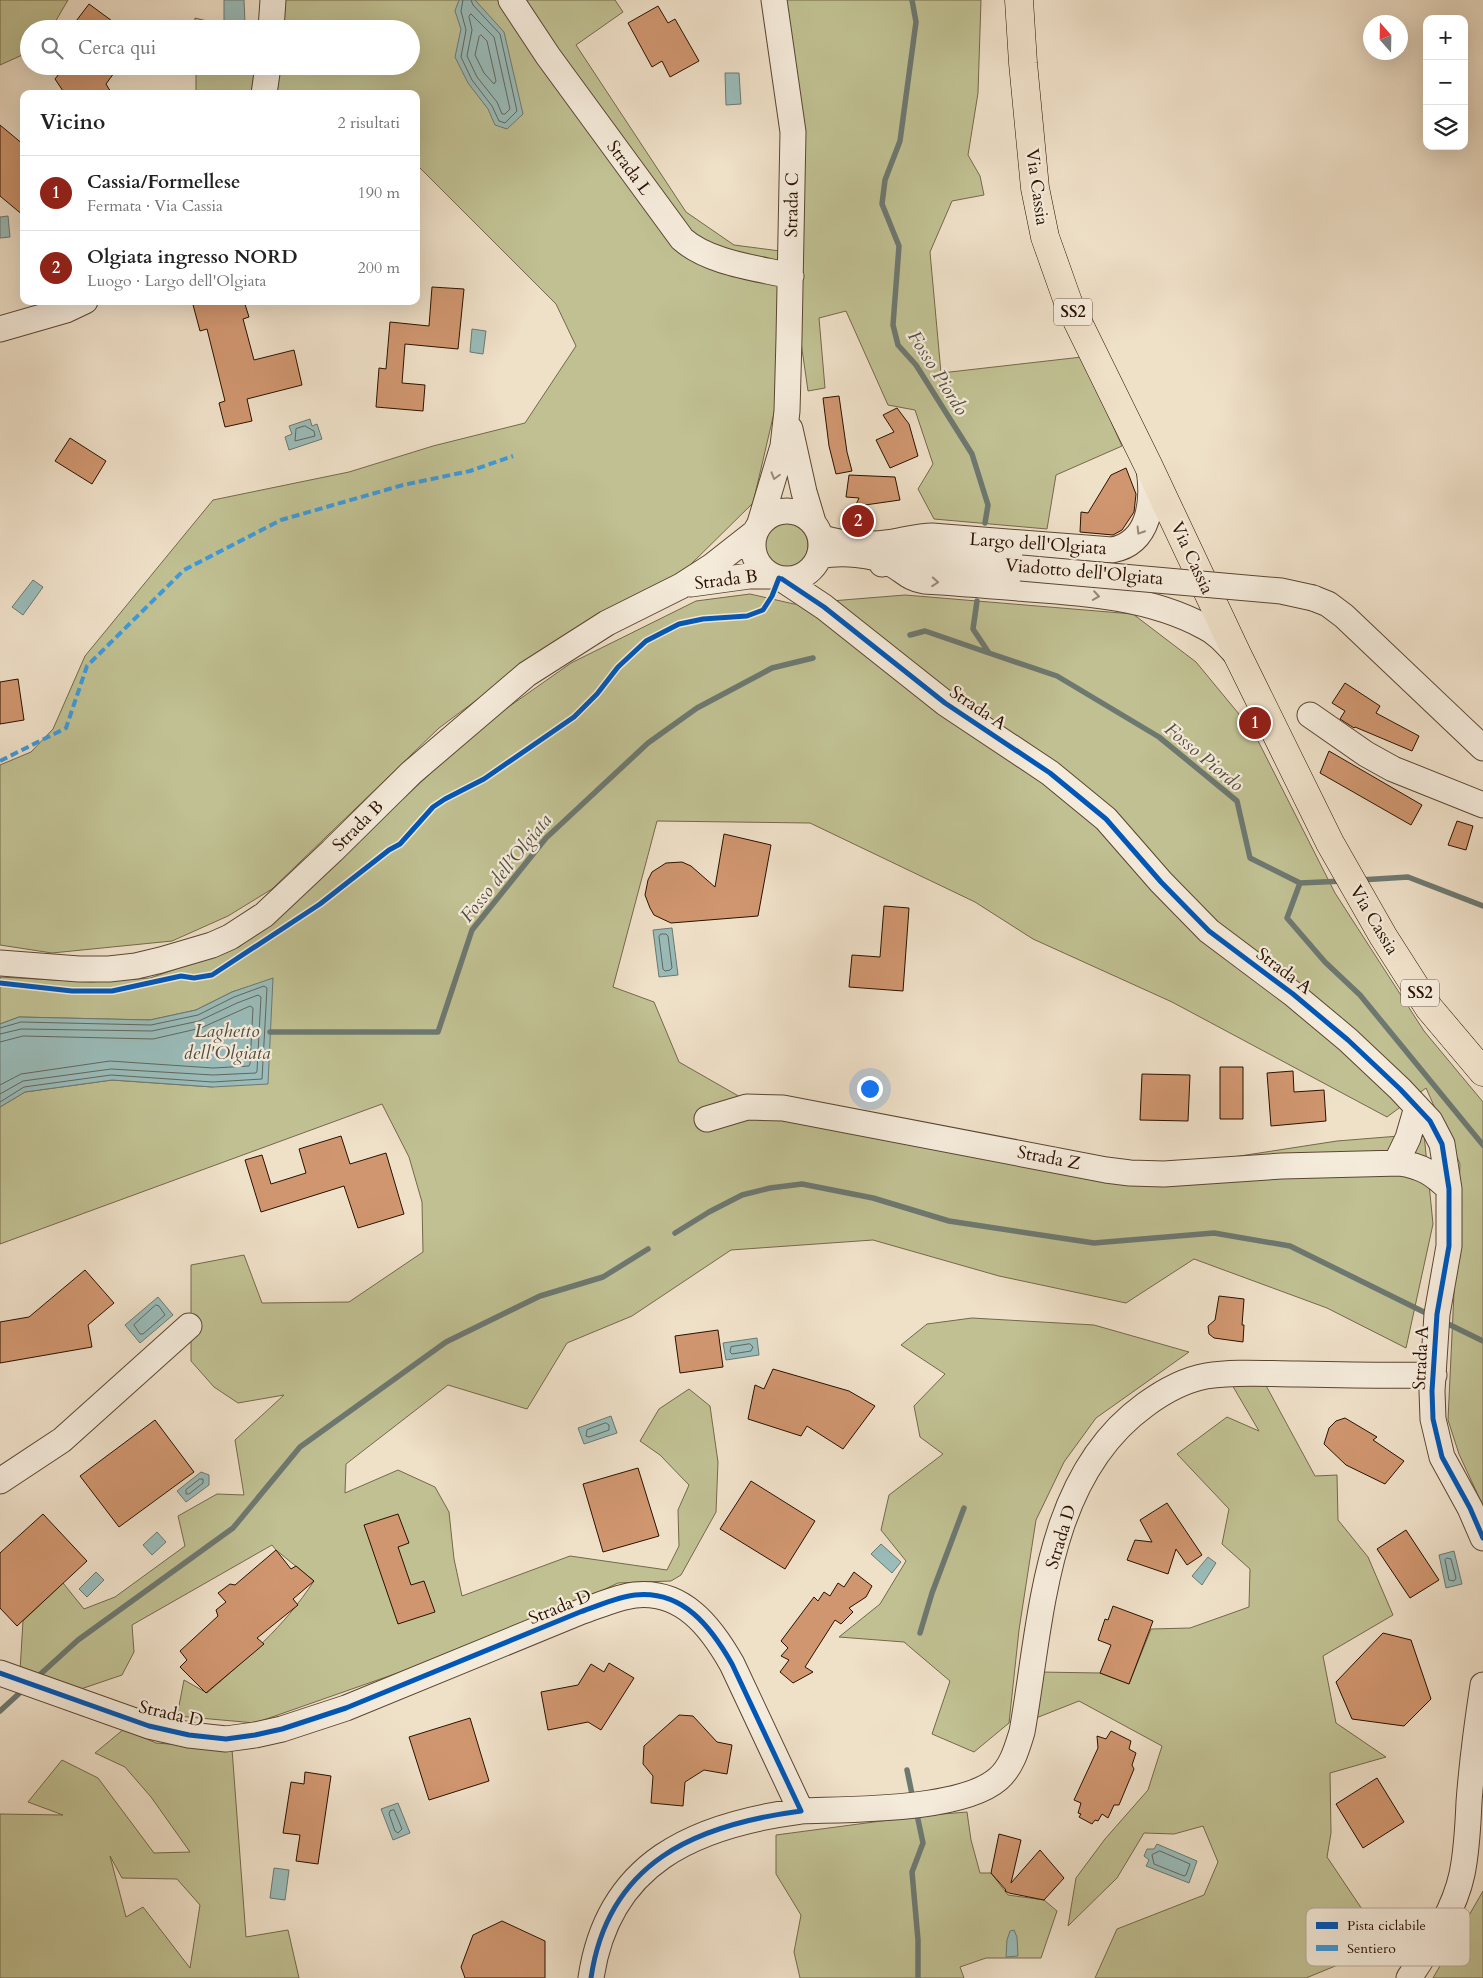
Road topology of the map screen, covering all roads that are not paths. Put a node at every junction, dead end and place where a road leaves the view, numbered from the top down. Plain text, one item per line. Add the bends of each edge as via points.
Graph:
1 (274, 0) edge
2 (511, 0) edge
3 (774, 0) edge
4 (1020, 0) edge
5 (273, 20) edge
6 (267, 75) edge
7 (265, 90) edge
8 (790, 276) junction
9 (77, 305) edge
10 (2, 329) edge
11 (787, 411) junction
12 (1149, 467) junction
13 (757, 528) junction
14 (816, 546) junction
15 (892, 553) junction
16 (925, 557) joint
17 (776, 577) junction
18 (681, 586) junction
19 (824, 607) junction
20 (1237, 654) junction
21 (1310, 716) dead end
22 (1483, 748) edge
23 (1483, 805) edge
24 (0, 962) edge
25 (1483, 1072) edge
26 (1417, 1107) junction
27 (707, 1119) dead end
28 (1396, 1163) junction
29 (1449, 1189) junction
30 (189, 1326) dead end
31 (1434, 1375) junction
32 (0, 1481) edge
33 (1483, 1538) edge
34 (20, 1680) edge
35 (1483, 1685) edge
36 (801, 1811) junction
37 (1449, 1908) edge
38 (1417, 1966) edge
39 (591, 1978) edge
40 (1409, 1978) edge

1 - 5 street
2 - 8 street, Strada L via 682,239 706,254
3 - 8 street, Strada C via 793,132
4 - 12 main road, Via Cassia / SS2 via 1035,188 1045,237 1068,302
6 - 7 street
8 - 11 street, Strada C
9 - 10 street
11 -> 13 street, Strada C via 776,473
11 - 14 street, Strada C
12 -> 15 street, Largo dell'Olgiata via 1151,493 1147,519 1138,536 1120,548 919,536
12 - 20 main road, Via Cassia / SS2
13 - 14 street via 769,515 792,511 804,515
13 - 17 street via 752,543 753,553 763,570
13 - 18 street, Strada B via 712,566
14 - 15 street, Largo dell'Olgiata via 834,553 865,556
14 - 17 street via 803,575 793,579
14 - 19 street via 816,588
15 - 16 street, Largo dell'Olgiata
15 -> 20 street, Largo dell'Olgiata via 916,580 1069,592 1143,604 1205,626
16 - 22 street, Viadotto dell'Olgiata, bridge via 1281,590 1312,598 1328,604 1344,616
17 - 18 street, Strada B via 749,576
17 - 19 street, Strada A
18 - 24 street, Strada B via 607,623 527,674 411,773 264,915 230,937 161,960 109,969
19 - 26 street, Strada A via 945,703 1050,773 1106,819 1209,931 1321,1017
20 - 25 main road, Via Cassia / SS2 via 1330,843 1366,907 1430,1008
21 - 23 street via 1392,769
26 - 28 street
26 - 29 street, Strada A via 1439,1136
27 - 28 street, Strada Z via 747,1107 771,1106 1106,1170 1147,1174
28 - 29 street, Strada Z via 1423,1168
29 - 31 street, Strada A via 1449,1246 1437,1320
30 - 32 street via 62,1440
31 - 33 street, Strada A via 1433,1414 1442,1457
31 - 36 street, Strada D via 1247,1373 1207,1376 1165,1392 1130,1416 1086,1471 1057,1535 1022,1732 1009,1766 998,1779 976,1792 953,1798 881,1808
34 - 36 street, Strada D via 157,1728 226,1739 316,1719 617,1599 656,1596 670,1599 694,1612 719,1641
35 - 37 street via 1475,1735 1468,1838 1462,1874
36 - 39 street, Strada D via 751,1819 714,1830 678,1846 654,1862 626,1891 608,1917 597,1946
38 - 40 street

